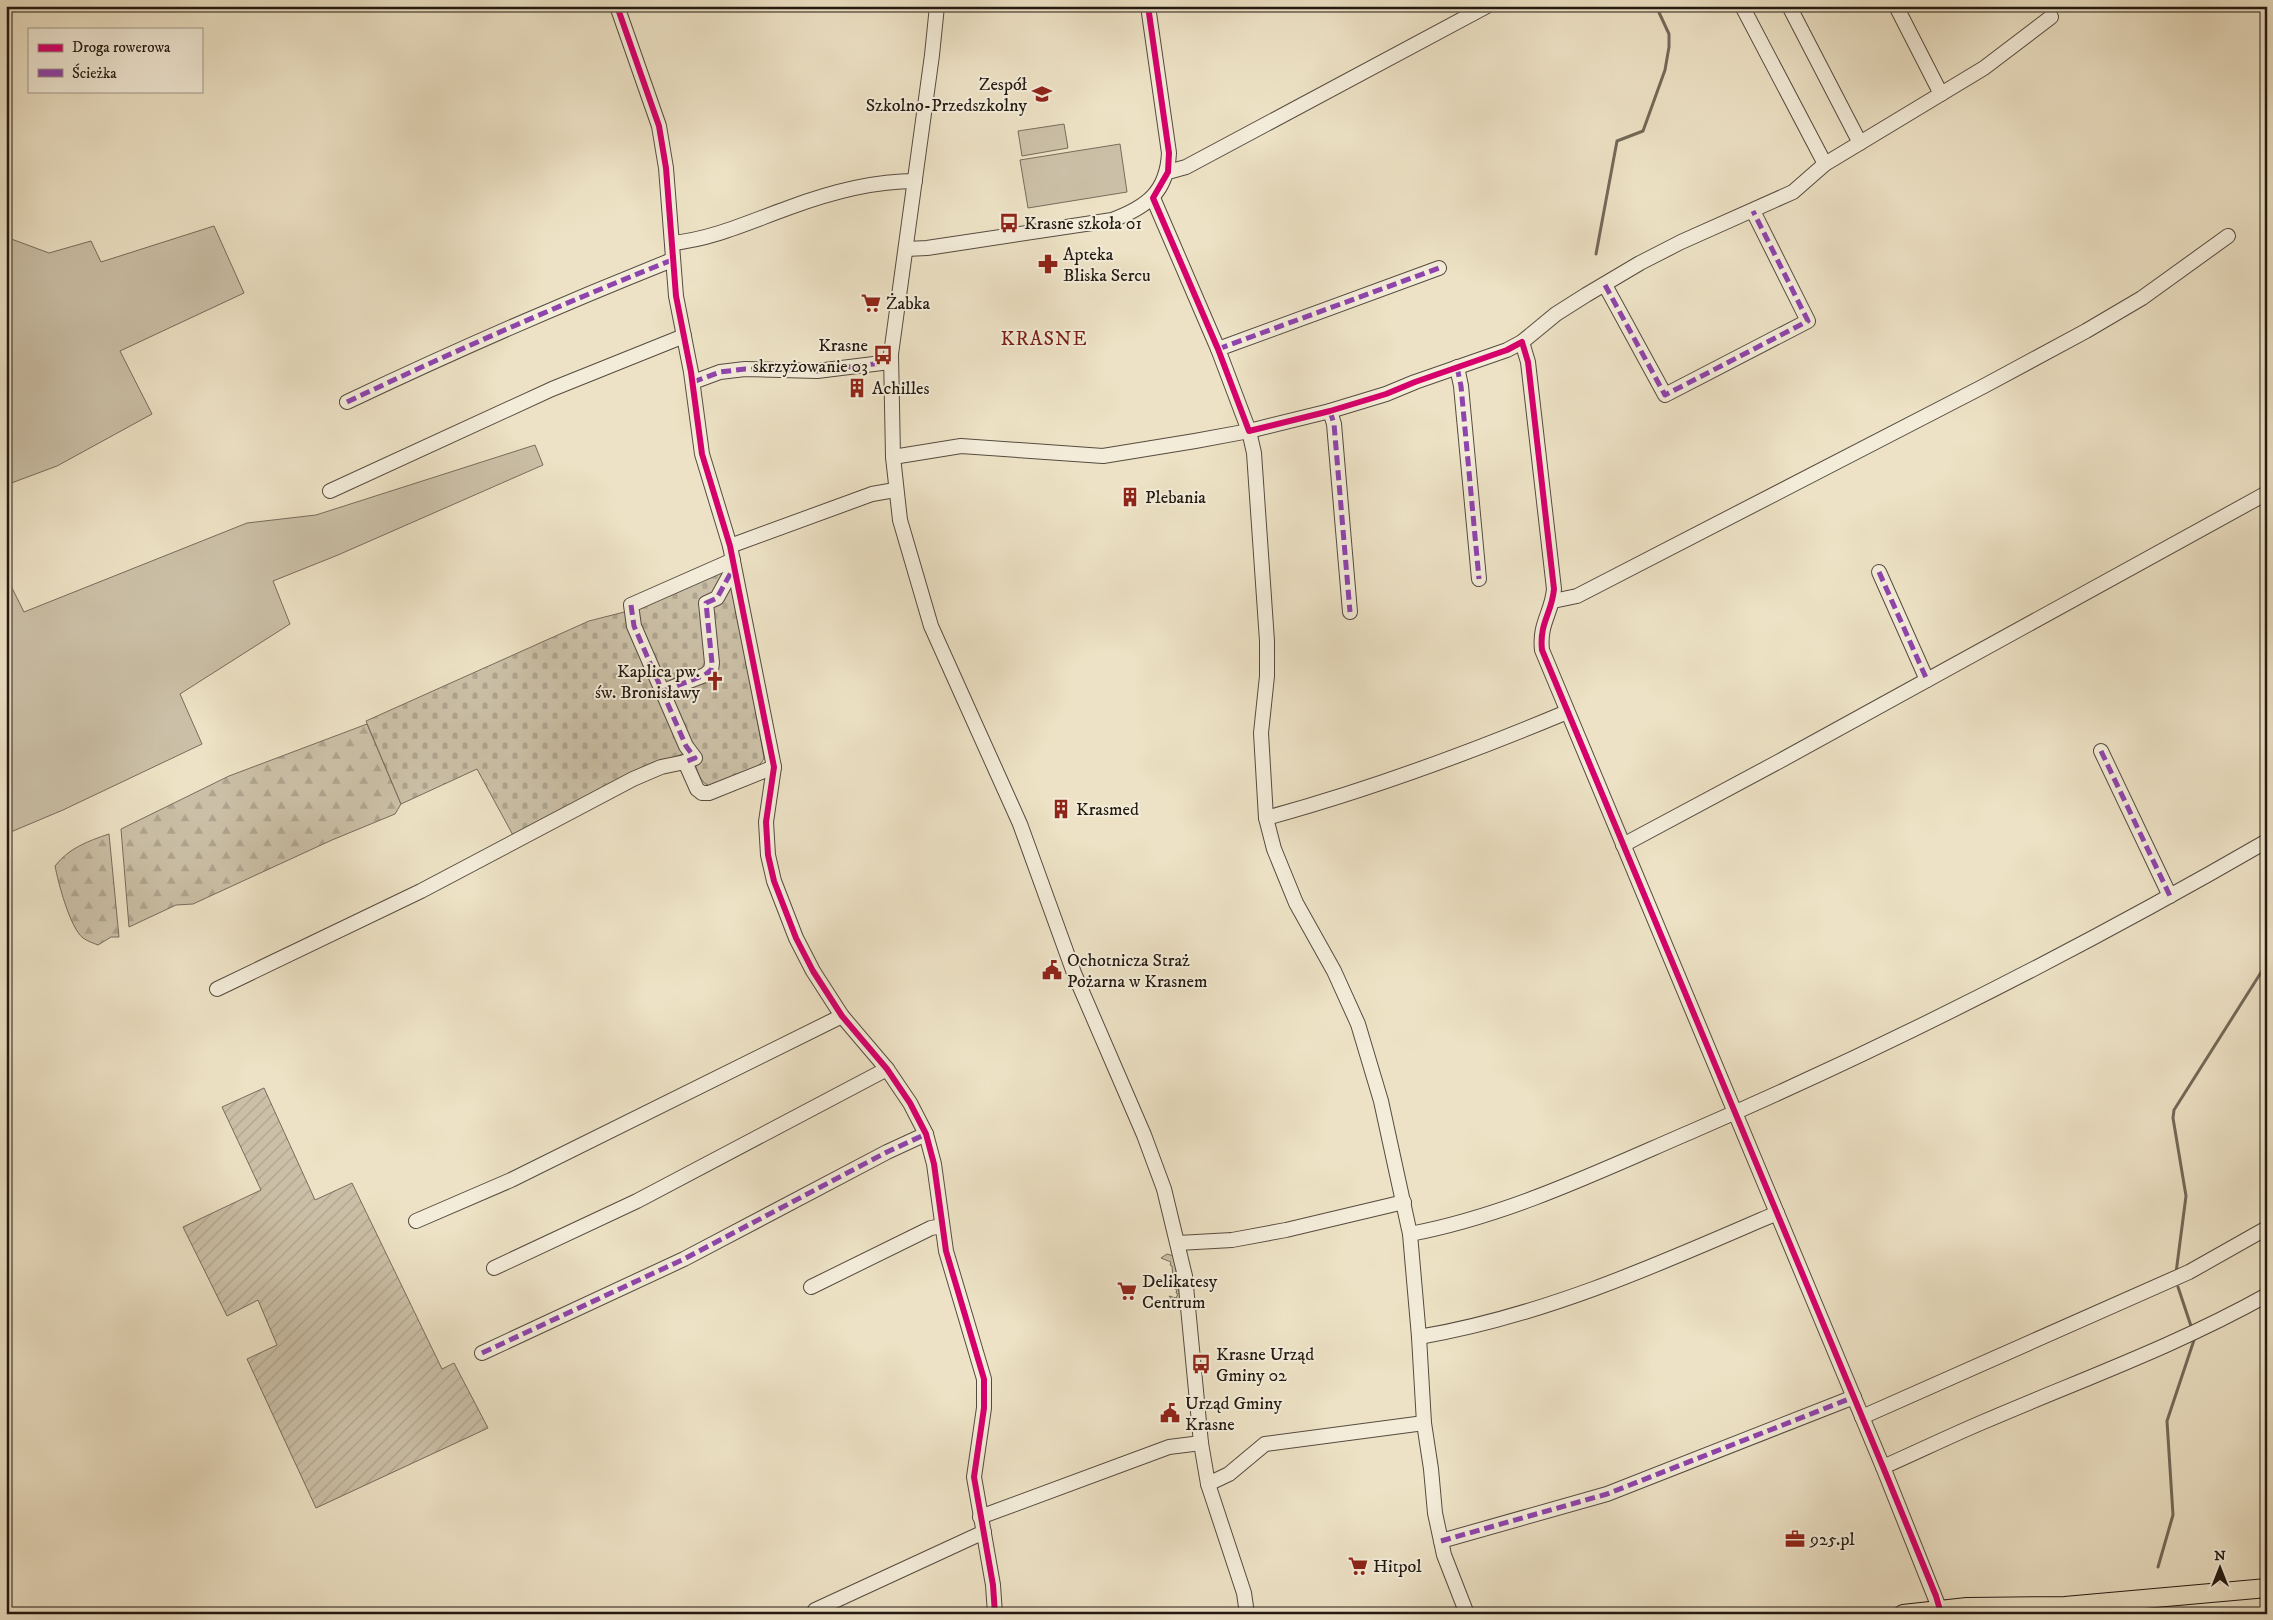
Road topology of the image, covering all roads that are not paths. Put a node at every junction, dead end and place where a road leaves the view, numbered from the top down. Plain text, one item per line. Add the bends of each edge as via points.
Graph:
1 (617, 6) edge
2 (937, 6) edge
3 (1148, 6) edge
4 (1487, 6) edge
5 (1742, 6) edge
6 (1789, 6) edge
7 (1896, 6) edge
8 (2051, 17) dead end
9 (1942, 94) junction
10 (1860, 143) junction
11 (1824, 164) junction
12 (1168, 172) junction
13 (915, 181) junction
14 (1153, 198) junction
15 (1753, 211) junction
16 (2228, 236) dead end
17 (672, 243) junction
18 (906, 249) junction
19 (672, 260) junction
20 (1439, 268) dead end
21 (1605, 284) junction
22 (684, 336) junction
23 (1522, 342) junction
24 (1218, 349) junction
25 (890, 362) junction
26 (1457, 366) junction
27 (693, 382) junction
28 (347, 402) dead end
29 (1330, 411) junction
30 (1249, 431) junction
31 (893, 457) junction
32 (895, 490) junction
33 (330, 491) dead end
34 (2267, 493) edge
35 (733, 558) junction
36 (1879, 572) dead end
37 (1479, 579) dead end
38 (1553, 601) junction
39 (1350, 612) dead end
40 (1927, 680) junction
41 (663, 690) junction
42 (1567, 712) junction
43 (2101, 751) dead end
44 (686, 762) junction
45 (774, 767) junction
46 (1266, 818) junction
47 (2267, 841) edge
48 (1623, 845) junction
49 (2170, 896) junction
50 (217, 989) dead end
51 (842, 1016) junction
52 (887, 1069) junction
53 (1735, 1112) junction
54 (926, 1134) junction
55 (1404, 1202) junction
56 (1777, 1213) junction
57 (416, 1221) dead end
58 (942, 1226) junction
59 (2267, 1228) edge
60 (1410, 1234) junction
61 (1178, 1243) junction
62 (494, 1268) dead end
63 (810, 1286) dead end
64 (2267, 1295) edge
65 (1419, 1337) junction
66 (482, 1353) dead end
67 (1854, 1398) junction
68 (1862, 1417) junction
69 (1424, 1423) junction
70 (1201, 1443) junction
71 (1883, 1467) junction
72 (1208, 1484) junction
73 (980, 1517) junction
74 (984, 1532) junction
75 (1441, 1541) junction
76 (2267, 1588) edge
77 (2065, 1606) junction
78 (814, 1610) dead end
79 (1940, 1612) edge
80 (995, 1614) edge
81 (1247, 1614) edge
82 (1467, 1614) edge
83 (1902, 1614) edge
84 (2020, 1614) edge

1 - 17 street via 659,126
2 - 13 street
3 - 12 street via 1169,153
4 - 12 street via 1186,167
5 - 11 street
6 - 10 street
7 - 9 street
8 - 9 street via 1984,68
9 - 10 street
10 - 11 street
11 - 15 street via 1793,192
12 - 14 street
13 - 17 street via 888,181 842,192 791,207 715,236
13 - 18 street
14 - 18 street via 1112,220
14 - 24 street
15 - 21 street via 1681,242
15 - 21 street via 1808,321 1665,395
16 - 38 street via 2142,298 2000,378 1577,596
17 - 19 street
18 - 25 street
19 - 22 street
19 - 28 street via 468,345
20 - 24 street
21 - 23 street via 1556,314
22 - 27 street
22 - 33 street via 552,389
23 - 26 street
23 - 38 street via 1528,362
24 - 30 street
25 - 27 street via 817,371 745,369 720,372
25 - 31 street
26 - 29 street via 1386,394
26 - 37 street
27 - 35 street via 702,454
29 - 30 street
29 - 39 street via 1334,424
30 - 31 street via 1103,456 961,446
30 - 46 street via 1254,453 1267,641 1267,676 1260,733
31 - 32 street
32 - 35 street via 872,494
32 - 61 street via 900,520 931,626 1020,824 1074,973 1156,1165
34 - 40 street
35 - 41 street via 718,598 706,603 711,670
35 - 41 street via 631,605 634,626
35 - 45 street
36 - 40 street
38 - 42 street via 1540,636 1542,650
40 - 48 street
41 - 44 street via 686,746 695,758
42 - 46 street via 1488,745 1330,800
42 - 48 street
43 - 49 street
44 - 45 street via 697,789 702,793
44 - 50 street via 660,767 633,779 421,891
45 - 51 street via 766,822 774,881 796,938
46 - 55 street via 1274,849 1296,903 1358,1024 1382,1101
47 - 49 street
48 - 53 street
49 - 53 street via 1936,1019
51 - 52 street
51 - 57 street via 511,1180
52 - 54 street
52 - 62 street via 637,1201
53 - 56 street
53 - 60 street via 1546,1195
54 - 58 street via 934,1164
54 - 66 street via 684,1259
55 - 60 street
55 - 61 street via 1268,1234
56 - 65 street via 1573,1297 1514,1315
56 - 67 street
58 - 63 street via 931,1228
58 - 73 street via 946,1251 984,1379 984,1408 974,1477
59 - 68 street via 2189,1272
60 - 65 street
61 - 70 street via 1185,1276
64 - 71 street via 2102,1374
65 - 69 street
67 - 68 street
67 - 75 street via 1608,1494
68 - 71 street
69 - 72 street via 1265,1444 1229,1474
69 - 75 street
70 - 72 street
70 - 73 street via 1169,1447
71 - 79 street
72 - 81 street via 1244,1593
73 - 74 street
74 - 78 street
74 - 80 street
75 - 82 street
76 - 77 main road
77 - 79 main road via 1967,1607
77 - 84 main road
79 - 83 main road

